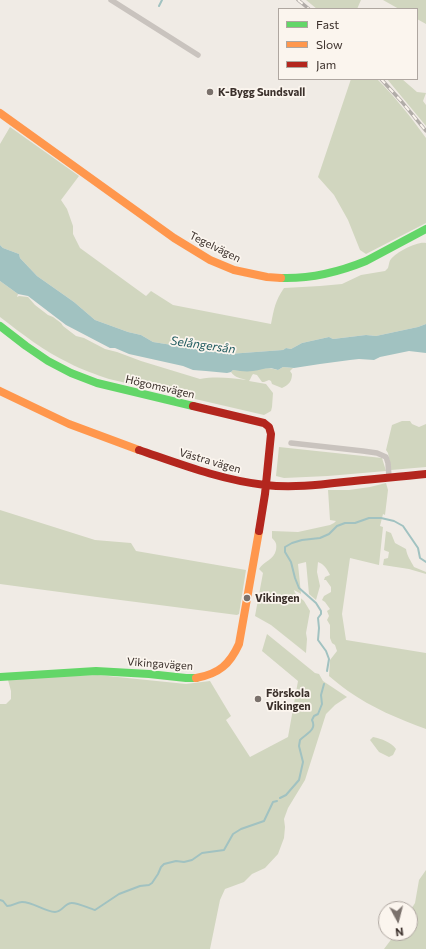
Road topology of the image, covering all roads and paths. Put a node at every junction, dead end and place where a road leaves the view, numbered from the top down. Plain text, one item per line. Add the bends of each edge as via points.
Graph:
1 (111, 0) edge
2 (198, 55) dead end
3 (0, 113) edge
4 (426, 229) edge
5 (0, 326) edge
6 (0, 392) edge
7 (291, 443) dead end
8 (426, 474) edge
9 (389, 477) junction
10 (266, 485) junction
11 (0, 677) edge

1 - 2 street
3 - 4 street, Tegelvägen via 174,238 196,252 235,270 280,278 328,273 366,261
5 - 10 street, Högomsvägen via 48,361 71,373 125,390 267,424 271,434
6 - 10 street, Västra vägen via 68,424 125,445 214,475
7 - 9 street via 377,453 386,457
8 - 9 street, Västra vägen
9 - 10 street, Västra vägen via 302,486
10 - 11 street, Vikingavägen via 239,644 227,664 205,676 192,678 96,671

